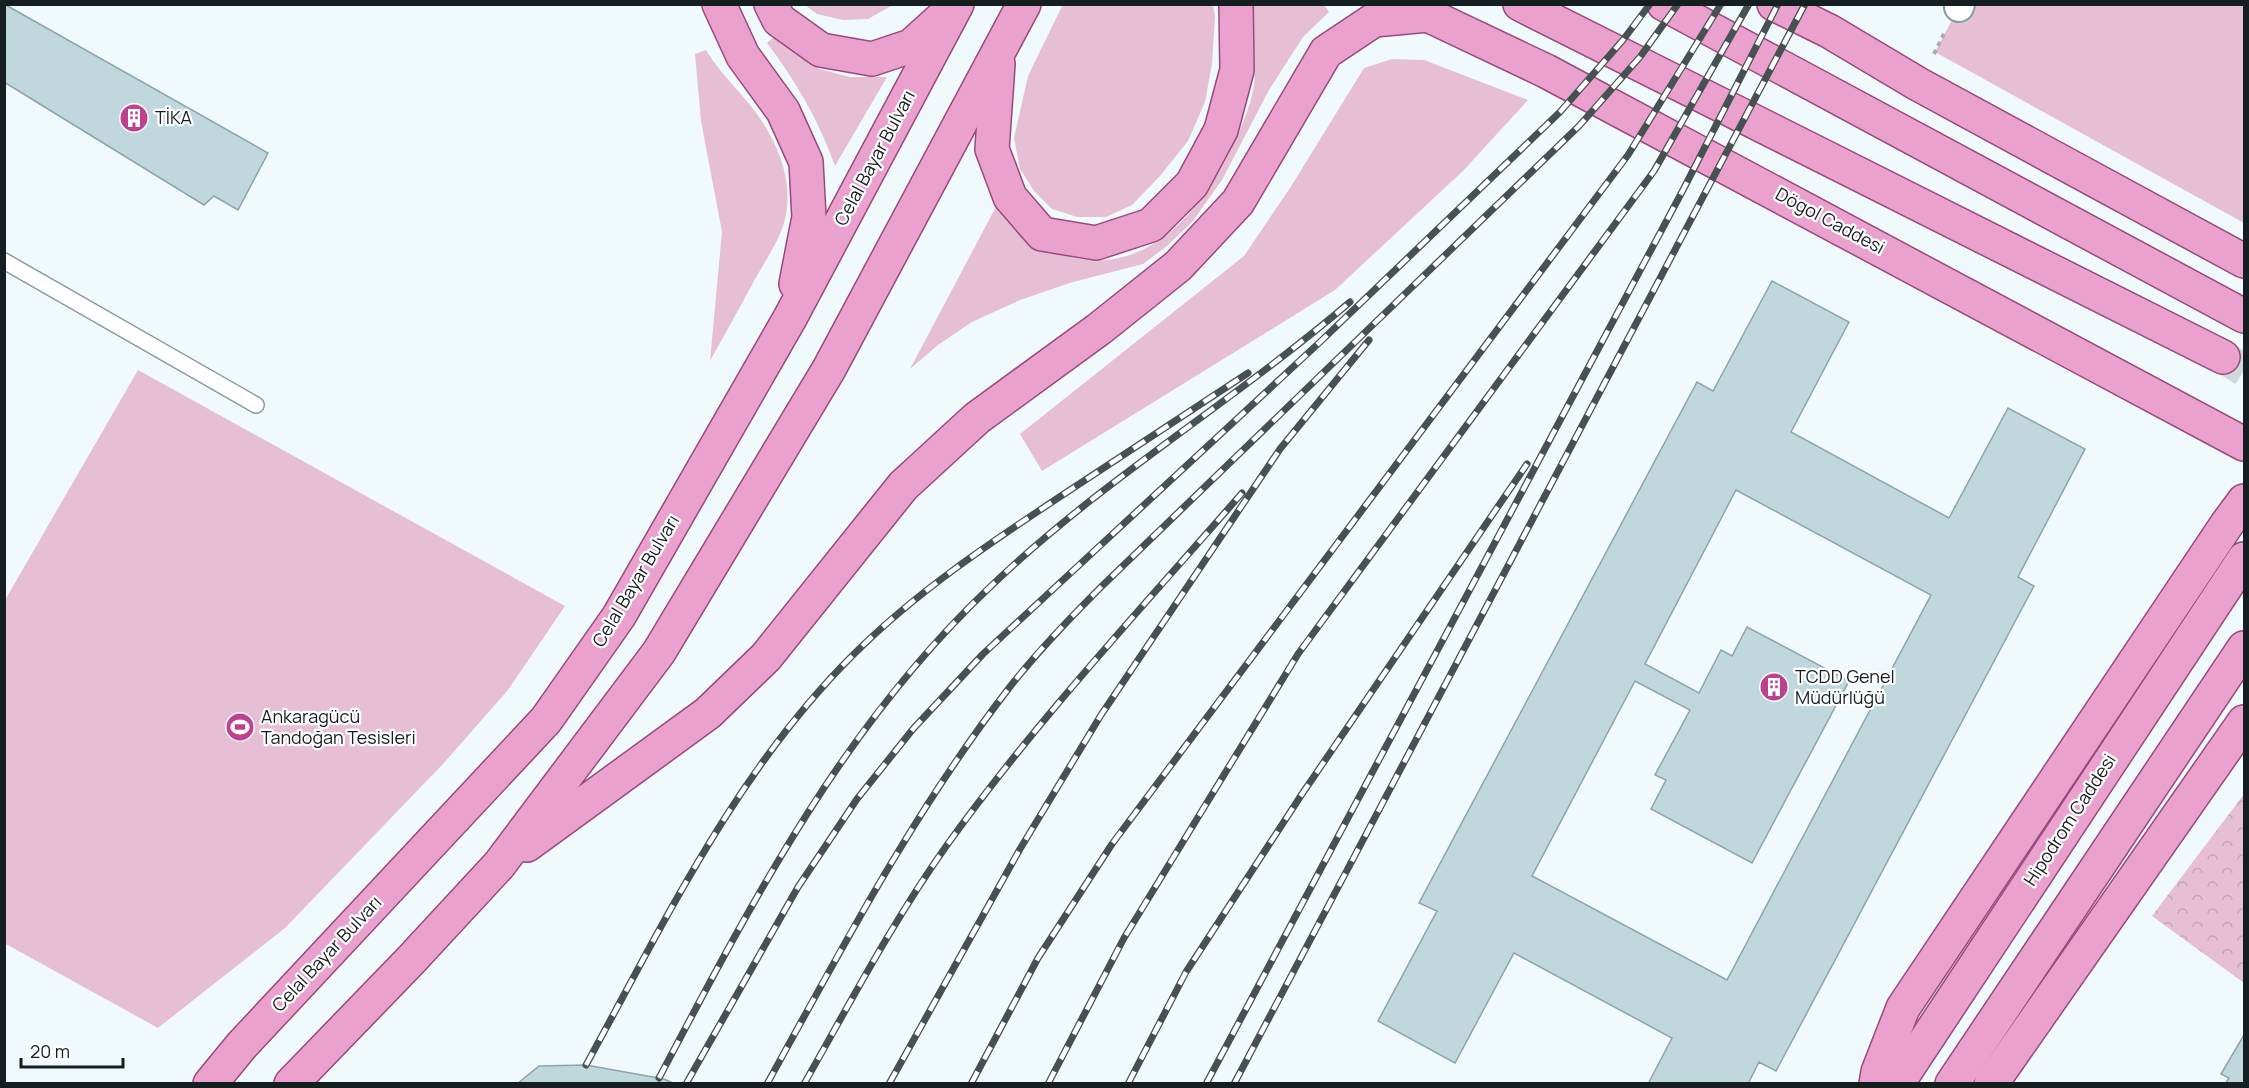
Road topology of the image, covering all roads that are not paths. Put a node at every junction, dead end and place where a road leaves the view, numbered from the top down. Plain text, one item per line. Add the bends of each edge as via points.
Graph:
1 (719, 4) edge
2 (771, 4) edge
3 (957, 4) edge
4 (1024, 4) edge
5 (1236, 4) edge
6 (1520, 4) edge
7 (1664, 4) edge
8 (1774, 4) edge
9 (1420, 10) edge
10 (999, 54) junction
11 (4, 261) edge
12 (2244, 261) edge
13 (2244, 316) edge
14 (790, 318) junction
15 (2223, 357) tunnel mouth
16 (256, 405) dead end
17 (2244, 444) edge
18 (2244, 501) edge
19 (2244, 559) edge
20 (2244, 648) edge
21 (2244, 722) edge
22 (499, 865) junction
23 (1903, 1074) edge
24 (210, 1083) edge
25 (291, 1083) edge
26 (1876, 1083) edge
27 (1952, 1083) edge
28 (1991, 1083) edge

1 - 14 main road via 744,56 783,111 806,162 809,217
2 - 3 main road via 779,20 821,50 872,59 911,46
3 - 14 main road, Celal Bayar Bulvarı
4 - 10 main road
5 - 10 main road via 1237,70 1221,130 1192,184 1151,225 1096,243 1042,234 1010,197 992,149
6 - 15 main road
7 - 13 main road
8 - 12 main road
9 - 17 main road, Dögol Caddesi via 1546,71
9 - 22 main road via 1374,20 1326,52 1238,202 1178,266 977,418 903,486 766,657 708,713
10 - 22 main road via 829,369 659,652
11 - 16 lane
14 - 24 main road, Celal Bayar Bulvarı via 619,616 546,720
18 - 26 main road via 1904,1008
19 - 23 main road, Hipodrom Caddesi
20 - 27 main road
21 - 28 main road
22 - 25 main road

